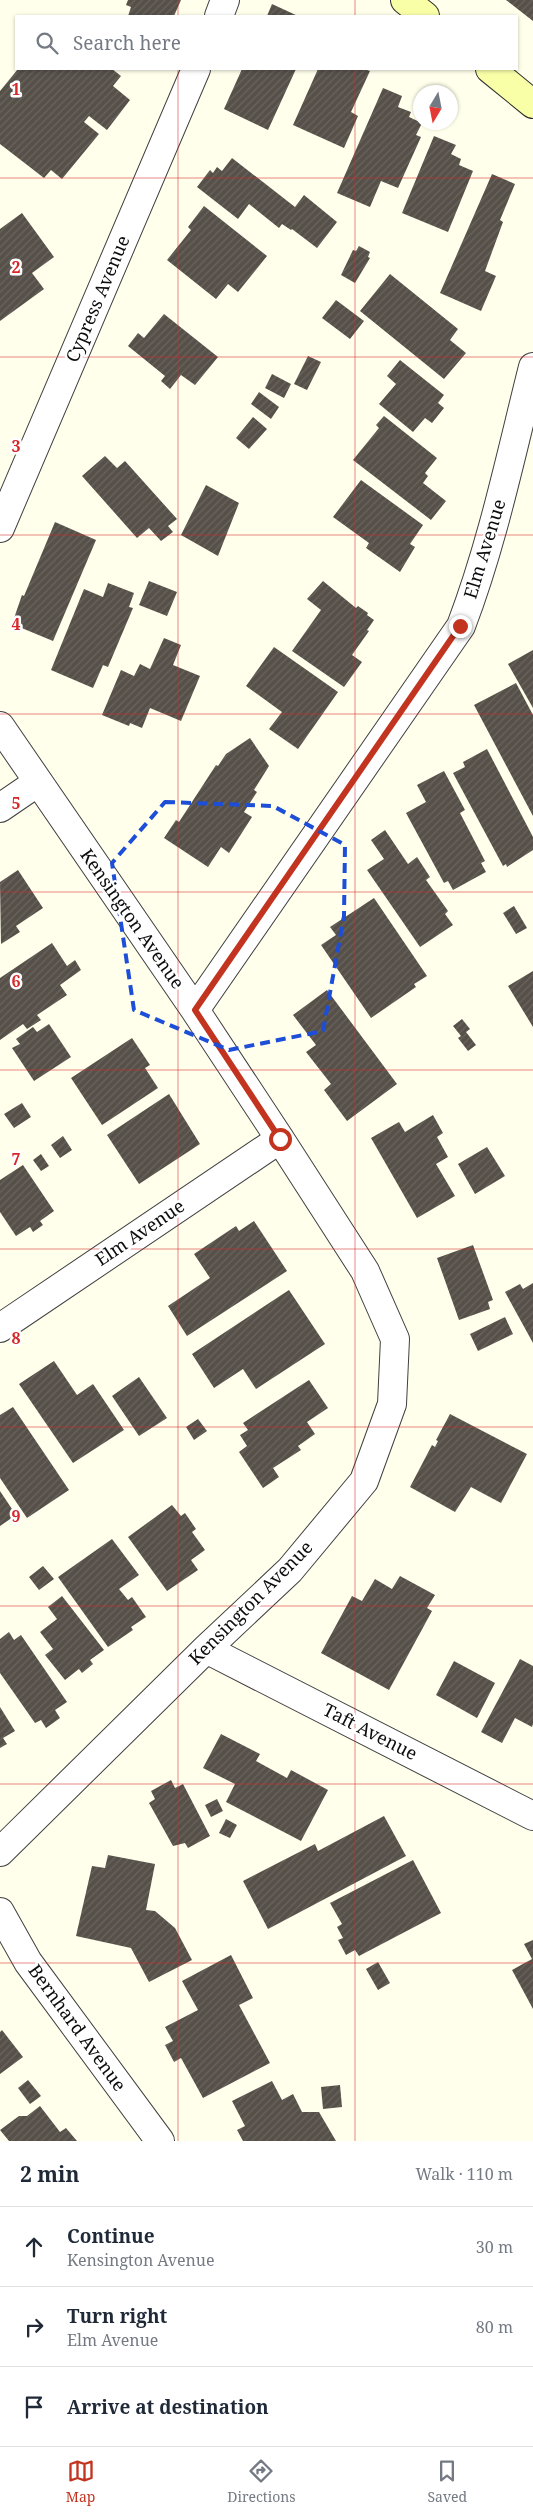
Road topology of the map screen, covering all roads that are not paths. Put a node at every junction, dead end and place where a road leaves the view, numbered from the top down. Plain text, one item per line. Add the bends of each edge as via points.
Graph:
1 (226, 0) edge
2 (218, 15) edge
3 (196, 70) edge
4 (491, 70) edge
5 (533, 104) edge
6 (533, 367) edge
7 (0, 528) edge
8 (0, 726) edge
9 (38, 782) junction
10 (0, 808) edge
11 (195, 1010) junction
12 (280, 1139) junction
13 (0, 1328) edge
14 (206, 1649) junction
15 (533, 1816) edge
16 (0, 1852) edge
17 (0, 1912) edge
18 (160, 2141) edge

1 - 2 street
3 - 7 street, Cypress Avenue
4 - 5 main road
6 - 11 street, Elm Avenue via 478,581 460,626
8 - 9 street, Kensington Avenue
9 - 10 street
9 - 11 street, Kensington Avenue
11 - 12 street, Kensington Avenue
12 - 13 street, Elm Avenue
12 - 14 street, Kensington Avenue via 365,1272 395,1339 392,1404 364,1481 290,1570
14 - 15 street, Taft Avenue
14 - 16 street, Kensington Avenue
17 - 18 street, Bernhard Avenue via 28,1962

